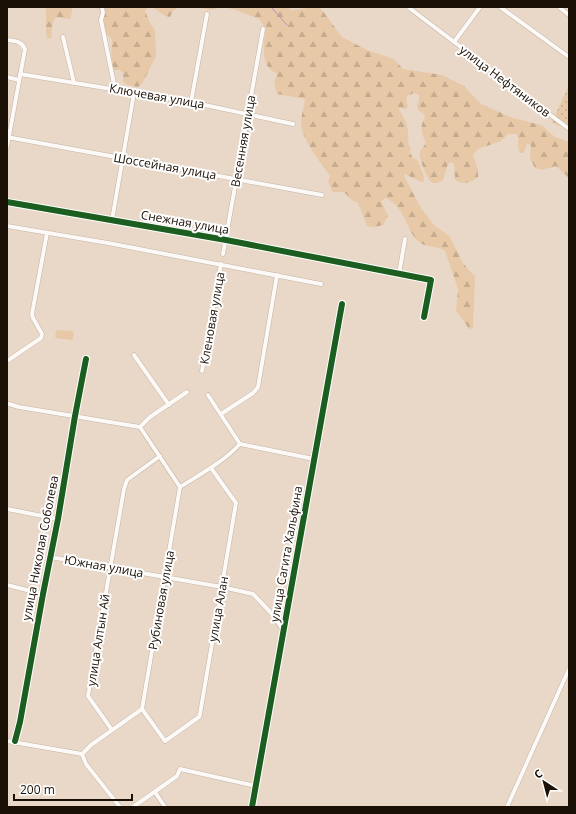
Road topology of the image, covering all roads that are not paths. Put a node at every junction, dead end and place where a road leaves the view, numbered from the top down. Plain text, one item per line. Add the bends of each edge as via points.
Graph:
1 (102, 7) edge
2 (408, 7) edge
3 (480, 7) edge
4 (500, 7) edge
5 (559, 7) edge
6 (207, 14) dead end
7 (569, 15) edge
8 (263, 29) dead end
9 (63, 37) dead end
10 (7, 40) edge
11 (454, 42) junction
12 (569, 57) edge
13 (20, 72) junction
14 (7, 78) edge
15 (19, 80) junction
16 (74, 83) junction
17 (115, 89) junction
18 (134, 93) junction
19 (191, 102) junction
20 (248, 114) junction
21 (293, 124) dead end
22 (569, 129) edge
23 (8, 137) edge
24 (7, 147) edge
25 (124, 158) junction
26 (236, 179) junction
27 (322, 194) dead end
28 (7, 202) edge
29 (112, 220) junction
30 (7, 226) edge
31 (47, 233) junction
32 (405, 239) dead end
33 (226, 240) junction
34 (223, 254) dead end
35 (221, 264) junction
36 (400, 274) junction
37 (277, 275) junction
38 (321, 284) dead end
39 (342, 304) dead end
40 (424, 317) dead end
41 (134, 355) dead end
42 (86, 359) dead end
43 (7, 361) edge
44 (202, 371) dead end
45 (187, 392) dead end
46 (208, 395) dead end
47 (8, 404) edge
48 (169, 405) junction
49 (221, 414) junction
50 (75, 416) junction
51 (140, 427) junction
52 (240, 444) junction
53 (160, 456) junction
54 (314, 459) junction
55 (211, 468) junction
56 (180, 487) junction
57 (7, 509) edge
58 (58, 519) junction
59 (50, 557) junction
60 (110, 567) junction
61 (165, 577) junction
62 (7, 585) edge
63 (222, 587) junction
64 (42, 594) junction
65 (283, 630) junction
66 (569, 669) edge
67 (142, 709) junction
68 (112, 730) junction
69 (7, 741) edge
70 (15, 742) junction
71 (82, 754) junction
72 (256, 786) junction
73 (155, 792) junction
74 (120, 807) edge
75 (133, 807) edge
76 (165, 807) edge
77 (252, 807) edge
78 (507, 807) edge

1 - 17 street via 101,20
2 - 11 street, улица Нефтяников
3 - 11 street
4 - 12 street
5 - 7 street
6 - 19 street
8 - 20 street, Весенняя улица
9 - 16 street
10 - 13 street via 24,46
11 - 22 street, улица Нефтяников
13 - 15 street
13 - 16 street, Ключевая улица
14 - 15 street
15 - 23 street
16 - 17 street, Ключевая улица
17 - 18 street, Ключевая улица
18 - 19 street, Ключевая улица
18 - 25 street
19 - 20 street, Ключевая улица
20 - 21 street, Ключевая улица
20 - 26 street, Весенняя улица
23 - 24 street
23 - 25 street, Шоссейная улица
25 - 26 street, Шоссейная улица
25 - 29 street
26 - 27 street, Шоссейная улица
26 - 33 street, Весенняя улица
28 - 29 street, Снежная улица
29 - 33 street, Снежная улица
30 - 31 street
31 - 35 street
31 - 43 street via 32,314 42,334 41,338
32 - 36 street
33 - 34 street, Весенняя улица
33 - 36 street, Снежная улица
35 - 37 street
35 - 44 street, Кленовая улица
36 - 40 street, Снежная улица via 431,280
37 - 38 street
37 - 49 street via 258,387
39 - 54 street, улица Сагита Хальфина
41 - 48 street
42 - 50 street, улица Николая Соболева
45 - 48 street
46 - 49 street
47 - 50 street
48 - 51 street
49 - 52 street
50 - 51 street
50 - 58 street, улица Николая Соболева
51 - 53 street
52 - 54 street
52 - 55 street
53 - 56 street
53 - 60 street, улица Алтын Ай via 127,480
54 - 65 street, улица Сагита Хальфина
55 - 56 street
55 - 63 street, улица Алан via 236,504
56 - 61 street, Рубиновая улица
57 - 58 street
58 - 59 street, улица Николая Соболева
59 - 60 street, Южная улица
59 - 64 street, улица Николая Соболева
60 - 61 street, Южная улица
60 - 68 street, улица Алтын Ай via 88,696
61 - 63 street, Южная улица
61 - 67 street, Рубиновая улица
62 - 64 street
63 - 65 street, Южная улица via 253,594
63 - 67 street, улица Алан via 199,717 165,741
64 - 70 street, улица Николая Соболева
65 - 72 street, улица Сагита Хальфина
66 - 78 street
67 - 68 street
68 - 71 street
69 - 70 street
70 - 71 street
71 - 74 street via 86,764
72 - 73 street via 180,770 177,776
72 - 77 street, улица Сагита Хальфина
73 - 75 street
73 - 76 street

